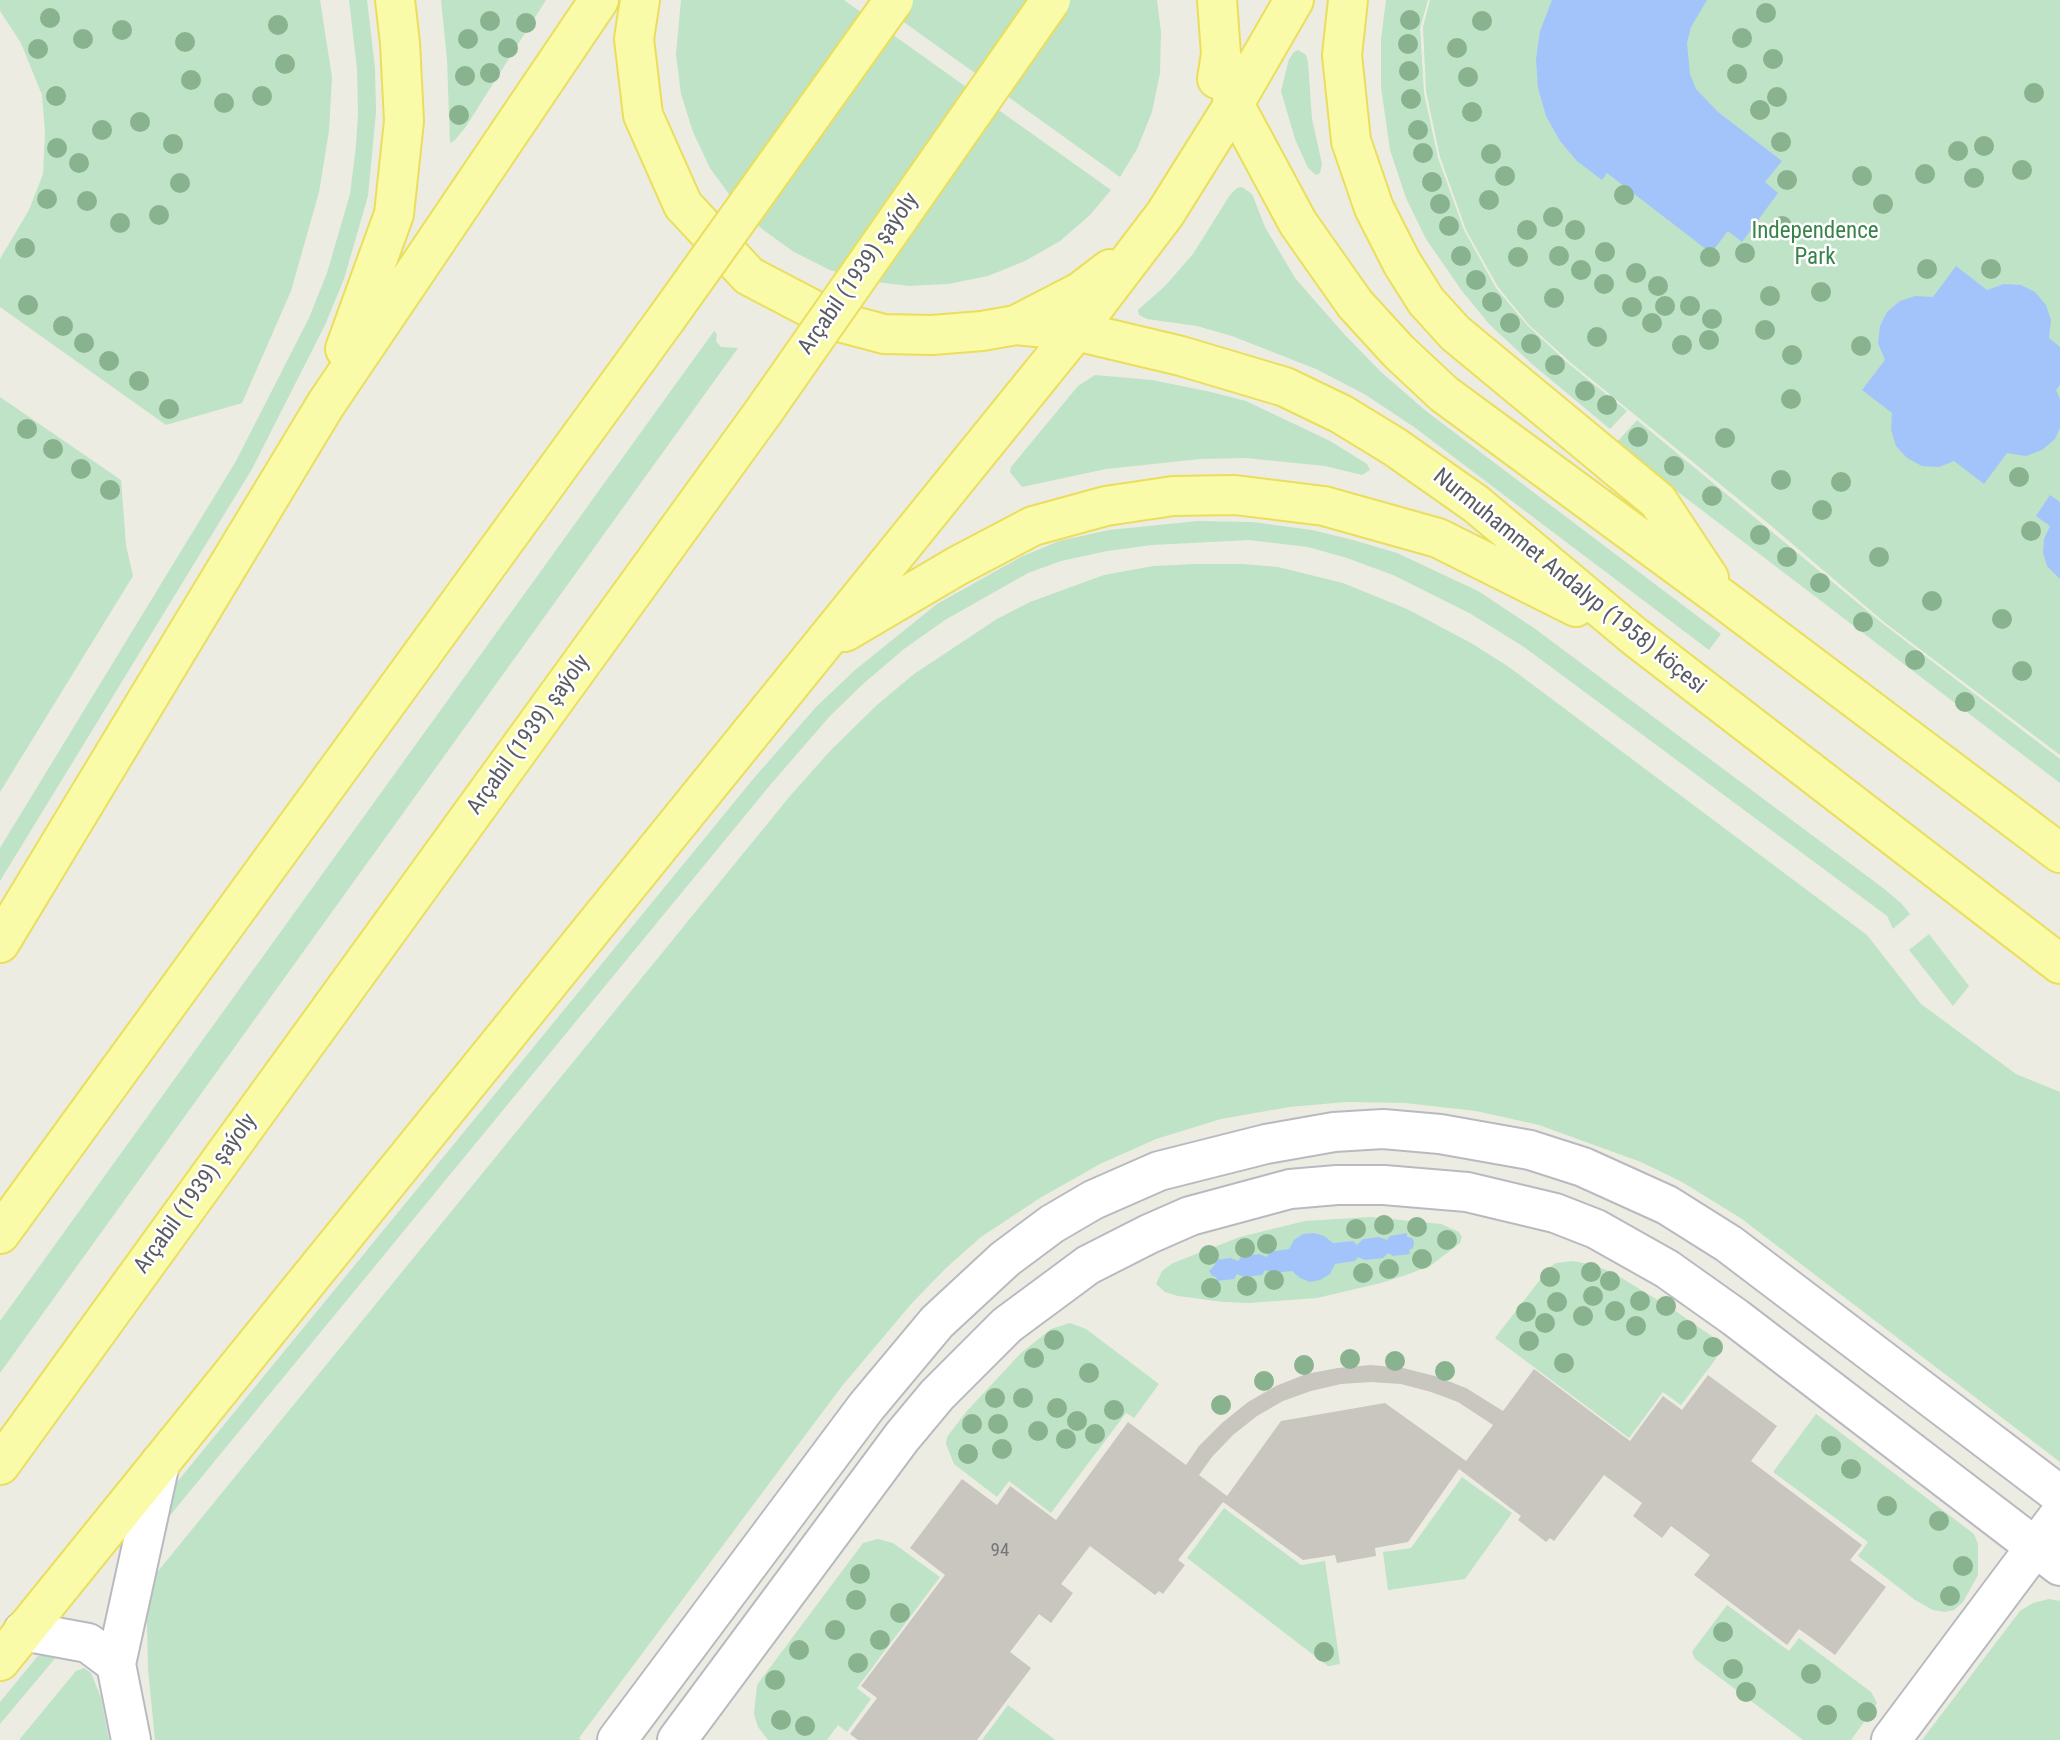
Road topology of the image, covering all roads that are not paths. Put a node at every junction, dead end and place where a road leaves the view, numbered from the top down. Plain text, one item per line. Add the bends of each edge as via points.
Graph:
1 (396, 0) edge
2 (601, 0) edge
3 (640, 0) edge
4 (894, 0) edge
5 (1051, 0) edge
6 (1217, 0) edge
7 (1294, 0) edge
8 (1348, 0) edge
9 (1221, 54) junction
10 (1234, 104) junction
11 (643, 115) junction
12 (1165, 214) junction
13 (1016, 324) junction
14 (1076, 331) junction
15 (326, 404) junction
16 (1724, 600) junction
17 (1634, 636) junction
18 (823, 644) junction
19 (2060, 853) edge
20 (0, 943) edge
21 (2060, 964) edge
22 (0, 1234) edge
23 (160, 1463) junction
24 (0, 1465) edge
25 (2060, 1495) edge
26 (2060, 1514) edge
27 (2047, 1557) edge
28 (23, 1631) junction
29 (0, 1661) edge
30 (117, 1664) junction
31 (131, 1740) edge
32 (617, 1740) edge
33 (677, 1740) edge
34 (1891, 1740) edge

1 - 15 main road via 404,121 394,215
2 - 11 main road
2 - 15 main road
3 - 11 main road via 634,39
4 - 22 main road, bridge
5 - 24 main road, Arçabil (1939) şaýoly, bridge via 764,411
6 - 9 main road
7 - 10 main road
8 - 16 main road via 1342,55 1351,141 1374,208 1426,302 1455,333 1658,501
9 - 10 main road
9 - 12 main road via 1213,111 1198,154
10 - 12 main road
10 - 16 main road via 1298,223 1356,304 1399,352 1444,394
11 - 13 main road via 683,205 749,276 835,321 884,334 932,335
12 - 13 main road via 1126,257 1080,292
12 - 14 main road
13 - 14 main road, Nurmuhammet Andalyp (1958) köçesi
14 - 17 main road, Nurmuhammet Andalyp (1958) köçesi via 1244,374 1285,387 1341,414 1476,504
14 - 18 main road
15 - 20 main road
16 - 19 main road
17 - 18 main road via 1438,538 1324,506 1235,495 1173,496 1106,506 1032,526
17 - 21 main road, Nurmuhammet Andalyp (1958) köçesi
18 - 23 main road
23 - 28 main road
23 - 30 lane
25 - 32 lane via 1729,1244 1667,1205 1583,1167 1530,1150 1440,1134 1382,1129 1334,1132 1202,1159 1125,1185 1052,1224 969,1289 866,1406
26 - 27 lane
27 - 33 lane via 1736,1318 1667,1269 1597,1229 1555,1213 1467,1192 1384,1185 1290,1189 1190,1216 1149,1234 1088,1265 1007,1325 902,1437
27 - 34 lane
28 - 29 main road
28 - 30 lane via 88,1643
30 - 31 lane

